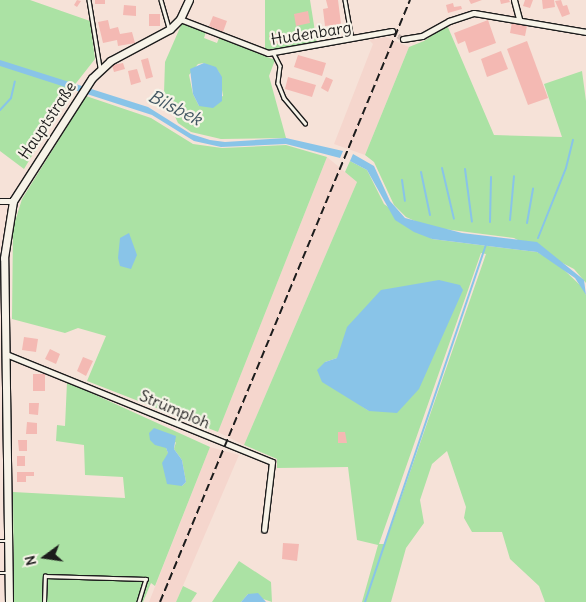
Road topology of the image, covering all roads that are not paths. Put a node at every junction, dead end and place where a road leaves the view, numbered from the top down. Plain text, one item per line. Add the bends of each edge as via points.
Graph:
1 (89, 0) edge
2 (161, 0) edge
3 (189, 0) edge
4 (345, 0) edge
5 (514, 0) edge
6 (180, 19) junction
7 (519, 19) junction
8 (170, 30) junction
9 (392, 31) dead end
10 (586, 32) edge
11 (404, 38) dead end
12 (352, 40) junction
13 (274, 54) junction
14 (100, 69) junction
15 (304, 122) dead end
16 (0, 201) edge
17 (13, 201) junction
18 (6, 354) junction
19 (3, 437) edge
20 (264, 530) dead end
21 (0, 541) edge
22 (8, 541) junction
23 (8, 572) junction
24 (0, 573) edge
25 (9, 602) edge
26 (44, 602) edge
27 (139, 602) edge

1 - 14 lane
2 - 8 lane
3 - 6 main road, Hauptstraße
4 - 12 lane
5 - 7 street
6 - 8 main road, Hauptstraße
6 - 13 street, Hudenbarg
7 - 10 street
7 - 11 street via 474,13 448,21 422,36
8 - 14 main road, Hauptstraße via 121,54
9 - 12 street, Hudenbarg
12 - 13 street, Hudenbarg
13 - 15 lane via 280,66 278,84 284,98
14 - 17 main road, Hauptstraße
16 - 17 street
17 - 18 main road, Hauptstraße via 4,258
18 - 19 main road, Hauptstraße
18 - 20 street, Strümploh via 272,462
19 - 22 main road, Hauptstraße
21 - 22 lane
22 - 23 main road, Hauptstraße
23 - 24 lane
23 - 25 main road, Hauptstraße
26 - 27 lane via 45,576 146,580

